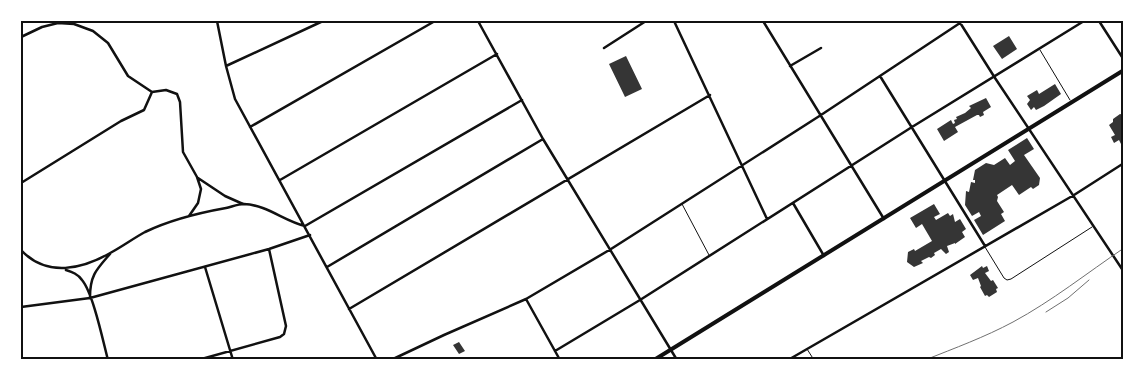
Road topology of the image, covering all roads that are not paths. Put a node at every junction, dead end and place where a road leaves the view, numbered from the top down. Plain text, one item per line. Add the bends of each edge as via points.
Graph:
1 (217, 21) edge
2 (323, 21) edge
3 (435, 21) edge
4 (478, 21) edge
5 (646, 21) edge
6 (674, 21) edge
7 (764, 21) edge
8 (1084, 21) edge
9 (1099, 21) edge
10 (961, 22) edge
11 (21, 37) edge
12 (604, 48) dead end
13 (821, 48) dead end
14 (1039, 50) junction
15 (497, 54) junction
16 (1124, 60) edge
17 (226, 66) junction
18 (790, 66) junction
19 (1124, 70) edge
20 (880, 76) junction
21 (995, 78) junction
22 (152, 92) junction
23 (710, 95) junction
24 (522, 100) junction
25 (1071, 102) junction
26 (821, 115) junction
27 (250, 127) junction
28 (912, 128) junction
29 (1029, 128) junction
30 (543, 139) junction
31 (1124, 163) edge
32 (742, 165) junction
33 (853, 165) junction
34 (197, 177) junction
35 (568, 178) junction
36 (280, 180) junction
37 (945, 181) junction
38 (21, 183) edge
39 (1074, 195) junction
40 (793, 202) junction
41 (244, 204) junction
42 (682, 204) junction
43 (189, 216) junction
44 (767, 219) junction
45 (884, 219) junction
46 (1094, 225) junction
47 (305, 226) junction
48 (310, 235) junction
49 (985, 246) junction
50 (269, 249) junction
51 (611, 249) junction
52 (21, 250) edge
53 (111, 253) junction
54 (709, 256) junction
55 (824, 256) junction
56 (205, 267) junction
57 (327, 267) junction
58 (64, 269) junction
59 (1124, 272) edge
60 (90, 298) junction
61 (526, 299) junction
62 (640, 300) junction
63 (21, 307) edge
64 (349, 308) junction
65 (807, 349) junction
66 (230, 350) junction
67 (671, 350) junction
68 (555, 351) junction
69 (108, 360) edge
70 (198, 360) edge
71 (233, 360) edge
72 (377, 360) edge
73 (391, 360) edge
74 (560, 360) edge
75 (654, 360) edge
76 (677, 360) edge
77 (788, 360) edge
78 (814, 360) edge

1 - 17 street
2 - 17 street
3 - 27 street
4 - 15 street
5 - 12 street
6 - 23 street
7 - 18 street
8 - 14 street
9 - 16 street
10 - 20 street
10 - 21 street
11 - 22 street via 58,23 74,24 108,43 128,76
13 - 18 street
14 - 21 street
14 - 25 lane
15 - 24 street
15 - 36 street
17 - 27 street via 235,99
18 - 26 street
19 - 25 main road
20 - 26 street
20 - 28 street
21 - 28 street
21 - 29 street
22 - 34 street via 166,90 177,94 183,152
22 - 38 street via 144,110
23 - 32 street
23 - 35 street
24 - 30 street
24 - 47 street
25 - 29 main road
26 - 32 street
26 - 33 street
27 - 36 street
28 - 33 street
28 - 37 street
29 - 37 main road
29 - 39 street
30 - 35 street
30 - 57 street
31 - 39 street
32 - 42 street
32 - 44 street
33 - 40 street
33 - 45 street
34 - 41 street via 225,196
34 - 43 street via 201,189 198,203
35 - 51 street
35 - 64 street
36 - 47 street
37 - 45 main road
37 - 49 street
39 - 46 street
39 - 49 street
40 - 44 street
40 - 55 street
41 - 43 street
41 - 47 street via 270,210
42 - 51 street
42 - 54 lane
43 - 53 street via 145,232
44 - 54 street
45 - 55 main road
46 - 49 lane via 1011,280 1004,278
46 - 59 street
47 - 48 street
48 - 50 street
48 - 57 street
49 - 65 street
50 - 56 street
50 - 66 street via 286,326 284,334
51 - 61 street
51 - 62 street
52 - 58 street via 52,268
53 - 58 street
53 - 60 street via 94,273
54 - 62 street
55 - 67 main road
56 - 60 street
56 - 66 street
57 - 64 street
58 - 60 street via 76,273
60 - 63 street
60 - 69 street
61 - 68 street
61 - 73 street
62 - 67 street
62 - 68 street
64 - 72 street
65 - 77 street
65 - 78 lane
66 - 70 street
66 - 71 street
67 - 75 main road
67 - 76 street
68 - 74 street

